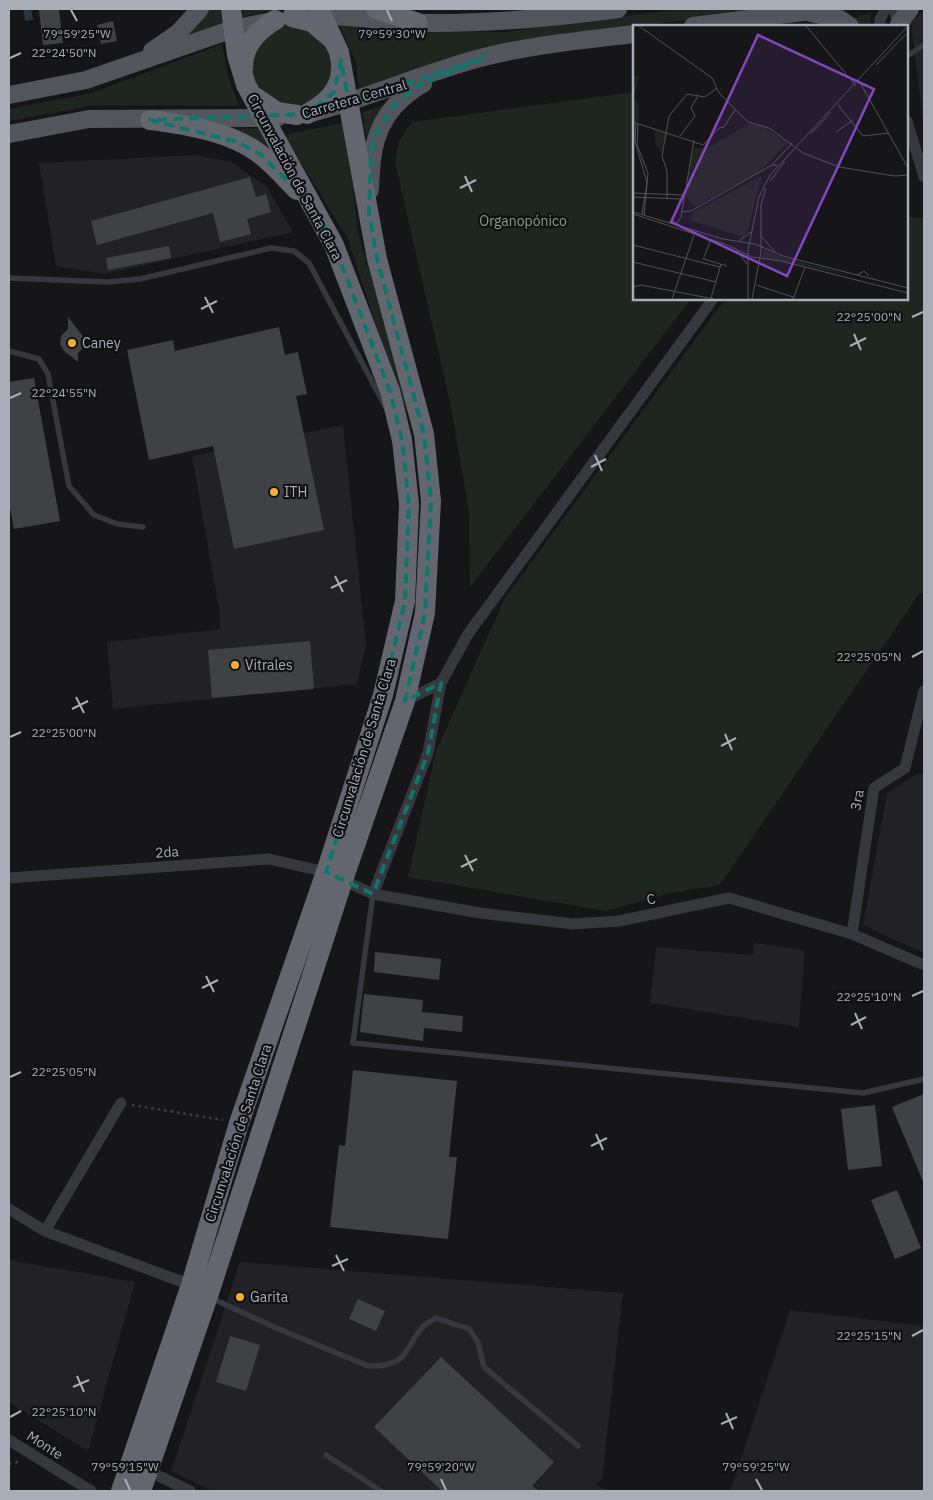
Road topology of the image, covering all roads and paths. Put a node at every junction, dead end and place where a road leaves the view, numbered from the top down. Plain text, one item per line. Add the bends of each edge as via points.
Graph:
1 (200, 9) edge
2 (231, 9) edge
3 (376, 9) edge
4 (617, 9) edge
5 (827, 9) edge
6 (886, 9) edge
7 (910, 9) edge
8 (320, 12) edge
9 (803, 12) junction
10 (283, 18) junction
11 (898, 20) edge
12 (418, 23) junction
13 (701, 25) edge
14 (849, 25) edge
15 (880, 25) edge
16 (233, 29) junction
17 (633, 34) edge
18 (924, 45) edge
19 (908, 55) edge
20 (340, 56) junction
21 (483, 58) junction
22 (134, 64) junction
23 (244, 80) junction
24 (9, 95) edge
25 (349, 103) junction
26 (302, 115) junction
27 (264, 118) junction
28 (150, 120) junction
29 (908, 124) edge
30 (9, 134) edge
31 (924, 177) edge
32 (314, 207) junction
33 (369, 213) junction
34 (9, 278) edge
35 (712, 300) edge
36 (9, 351) edge
37 (413, 437) junction
38 (142, 527) dead end
39 (441, 683) junction
40 (924, 691) edge
41 (405, 701) junction
42 (335, 876) junction
43 (9, 878) edge
44 (373, 894) junction
45 (852, 934) junction
46 (924, 965) edge
47 (924, 1079) edge
48 (121, 1103) joint
49 (239, 1123) junction
50 (9, 1209) edge
51 (45, 1231) junction
52 (191, 1285) junction
53 (208, 1296) junction
54 (9, 1440) edge
55 (578, 1446) dead end
56 (326, 1455) dead end
57 (139, 1467) junction
58 (91, 1491) edge
59 (121, 1491) edge
60 (141, 1491) edge
61 (190, 1491) edge
62 (381, 1491) edge

1 - 22 main road via 178,33
2 - 16 highway, Circunvalación de Santa Clara
3 - 12 highway
4 - 12 main road via 507,22
5 - 9 main road
6 - 15 street
7 - 11 main road
8 - 10 main road
8 - 12 main road
8 - 20 highway, Circunvalación de Santa Clara
9 - 13 main road
9 - 14 main road via 840,19
10 - 16 main road
10 - 20 highway via 307,20 321,28
10 - 23 highway via 256,33 250,42 243,64
16 - 22 main road
16 - 23 highway, Circunvalación de Santa Clara
17 - 21 main road, Carretera Central via 533,47
18 - 19 lane
20 - 25 highway, Circunvalación de Santa Clara
20 - 26 highway via 339,82 334,92 327,101
21 - 25 main road, Carretera Central
21 - 33 main road via 418,86 396,103 386,116 376,134 371,153
22 - 24 main road via 86,80
23 - 26 highway via 252,94 267,107 282,113
23 - 27 highway, Circunvalación de Santa Clara
25 - 26 main road, Carretera Central
25 - 33 highway, Circunvalación de Santa Clara
26 - 27 main road, Carretera Central
27 - 28 main road, Carretera Central
27 - 32 highway, Circunvalación de Santa Clara
28 - 30 main road, Carretera Central via 89,119
28 - 32 highway via 196,128 238,142 260,154
29 - 31 street
32 - 37 highway, Circunvalación de Santa Clara via 334,245 390,391
33 - 37 highway, Circunvalación de Santa Clara
34 - 37 lane via 132,280 271,248 294,251 309,263
35 - 39 street via 468,634
36 - 38 lane via 39,359 48,374 69,486 73,492 94,515 117,524
37 - 41 highway, Circunvalación de Santa Clara via 431,501 425,613
37 - 42 highway, Circunvalación de Santa Clara via 405,601
39 - 41 street
39 - 44 street via 428,753
40 - 45 street, 3ra via 905,768 874,788
41 - 42 highway, Circunvalación de Santa Clara
42 - 43 street, 2da via 269,859
42 - 44 street, 2da
42 - 49 highway, Circunvalación de Santa Clara
42 - 53 highway, Circunvalación de Santa Clara
44 - 45 street, C via 480,913 574,924 619,921 728,898
44 - 47 lane via 353,1043 863,1093
45 - 46 street, C
48 - 49 path
48 - 51 street
49 - 52 highway, Circunvalación de Santa Clara
50 - 51 street
51 - 52 street
52 - 57 highway, Circunvalación de Santa Clara
53 - 55 lane via 368,1366 384,1366 401,1360 423,1324 436,1318 469,1329 478,1342 484,1367
53 - 57 highway, Circunvalación de Santa Clara
54 - 58 street, Monte
56 - 62 lane
57 - 59 highway, Circunvalación de Santa Clara
57 - 60 highway, Circunvalación de Santa Clara
57 - 61 street

